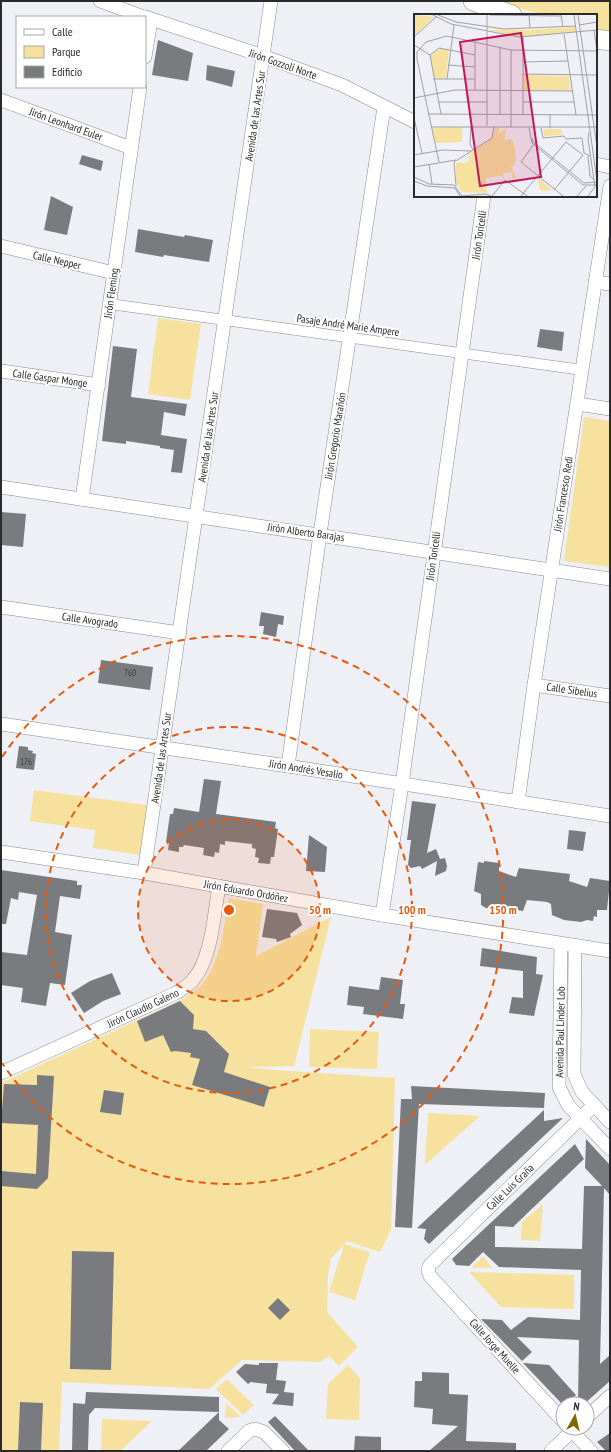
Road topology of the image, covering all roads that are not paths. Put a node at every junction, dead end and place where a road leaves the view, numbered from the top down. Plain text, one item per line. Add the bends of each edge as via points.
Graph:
1 (100, 1) edge
2 (271, 1) edge
3 (473, 1) edge
4 (509, 14) edge
5 (141, 16) edge
6 (146, 18) edge
7 (597, 39) edge
8 (610, 41) edge
9 (263, 56) junction
10 (140, 88) edge
11 (1, 100) edge
12 (384, 107) junction
13 (414, 122) edge
14 (130, 148) junction
15 (597, 164) edge
16 (610, 167) edge
17 (610, 186) edge
18 (484, 197) edge
19 (1, 246) edge
20 (114, 273) junction
21 (595, 282) junction
22 (610, 284) edge
23 (110, 304) junction
24 (225, 320) junction
25 (350, 338) junction
26 (462, 352) junction
27 (582, 370) junction
28 (1, 371) edge
29 (98, 385) junction
30 (578, 404) junction
31 (610, 409) edge
32 (1, 487) edge
33 (82, 499) junction
34 (197, 517) junction
35 (320, 534) junction
36 (434, 551) junction
37 (551, 571) junction
38 (610, 579) edge
39 (1, 607) edge
40 (180, 633) junction
41 (534, 684) junction
42 (610, 696) edge
43 (1, 724) edge
44 (162, 748) junction
45 (288, 766) junction
46 (402, 784) junction
47 (518, 802) junction
48 (610, 816) edge
49 (1, 852) edge
50 (144, 873) junction
51 (219, 886) junction
52 (382, 915) junction
53 (561, 944) junction
54 (575, 946) junction
55 (610, 951) edge
56 (1, 1073) edge
57 (594, 1105) junction
58 (581, 1118) junction
59 (610, 1122) edge
60 (610, 1149) edge
61 (428, 1270) joint
62 (610, 1396) edge
63 (595, 1410) edge
64 (555, 1411) edge
65 (563, 1436) edge
66 (578, 1436) edge
67 (228, 1451) edge
68 (283, 1451) edge
69 (551, 1451) edge
70 (591, 1451) edge

1 - 5 street, Jirón Gozzoli Norte
2 - 9 street, Avenida de las Artes Sur
3 - 4 main road
6 - 9 street, Jirón Gozzoli Norte
7 - 8 main road
9 - 12 street, Jirón Gozzoli Norte via 342,85
9 - 24 street, Avenida de las Artes Sur
10 - 14 street, Jirón Fleming
11 - 14 street, Jirón Leonhard Euler
12 - 13 street, Jirón Gozzoli Norte
12 - 25 street, Jirón Gregorio Marañón
14 - 20 street, Jirón Fleming
15 - 16 street
17 - 21 street, Jirón Francesco Redi
18 - 26 street, Jirón Toricelli
19 - 20 street, Calle Nepper
20 - 23 street, Jirón Fleming
21 - 22 street
21 - 27 street, Jirón Francesco Redi
23 - 24 street, Pasaje André Marie Ampere
23 - 29 street, Jirón Fleming
24 - 25 street, Pasaje André Marie Ampere
24 - 34 street, Avenida de las Artes Sur
25 - 26 street, Pasaje André Marie Ampere
25 - 35 street, Jirón Gregorio Marañón
26 - 27 street, Pasaje André Marie Ampere
26 - 36 street, Jirón Toricelli
27 - 30 street, Jirón Francesco Redi
28 - 29 street, Calle Gaspar Monge
29 - 33 street, Jirón Fleming
30 - 31 street
30 - 37 street, Jirón Francesco Redi
32 - 33 street, Jirón Alberto Barajas
33 - 34 street, Jirón Alberto Barajas
34 - 35 street, Jirón Alberto Barajas
34 - 40 street, Avenida de las Artes Sur
35 - 36 street, Jirón Alberto Barajas
35 - 45 street, Jirón Gregorio Marañón
36 - 37 street, Jirón Alberto Barajas
36 - 46 street, Jirón Toricelli
37 - 38 street, Jirón Alberto Barajas
37 - 41 street, Jirón Francesco Redi
39 - 40 street, Calle Avogrado
40 - 44 street, Avenida de las Artes Sur
41 - 42 street, Calle Sibelius
41 - 47 street, Jirón Francesco Redi
43 - 44 street, Jirón Andrés Vesalio
44 - 45 street, Jirón Andrés Vesalio
44 - 50 street, Avenida de las Artes Sur
45 - 46 street, Jirón Andrés Vesalio
46 - 47 street, Jirón Andrés Vesalio
46 - 52 street, Jirón Toricelli
47 - 48 street, Jirón Andrés Vesalio
49 - 50 street, Jirón Eduardo Ordóñez
50 - 51 street, Jirón Eduardo Ordóñez
51 - 52 street, Jirón Eduardo Ordóñez
51 - 56 street, Jirón Claudio Galeno via 206,956 197,975 187,986
52 - 53 street, Jirón Eduardo Ordóñez
53 - 54 street, Jirón Eduardo Ordóñez
53 - 58 street, Avenida Paul Linder Lob via 559,1087 568,1104
54 - 55 street, Jirón Eduardo Ordóñez
54 - 57 street, Avenida Paul Linder Lob via 574,1074 582,1092
57 - 58 street, Calle Luis Graña
57 - 59 street, Avenida Paul Linder Lob
58 - 60 street, Avenida Paul Linder Lob
58 - 61 street, Calle Luis Graña via 430,1265
61 - 64 street, Calle Jorge Muelle via 430,1276
62 - 63 street
65 - 69 street
66 - 70 street, Calle Jorge Muelle
67 - 68 street via 249,1431 255,1429 264,1432

